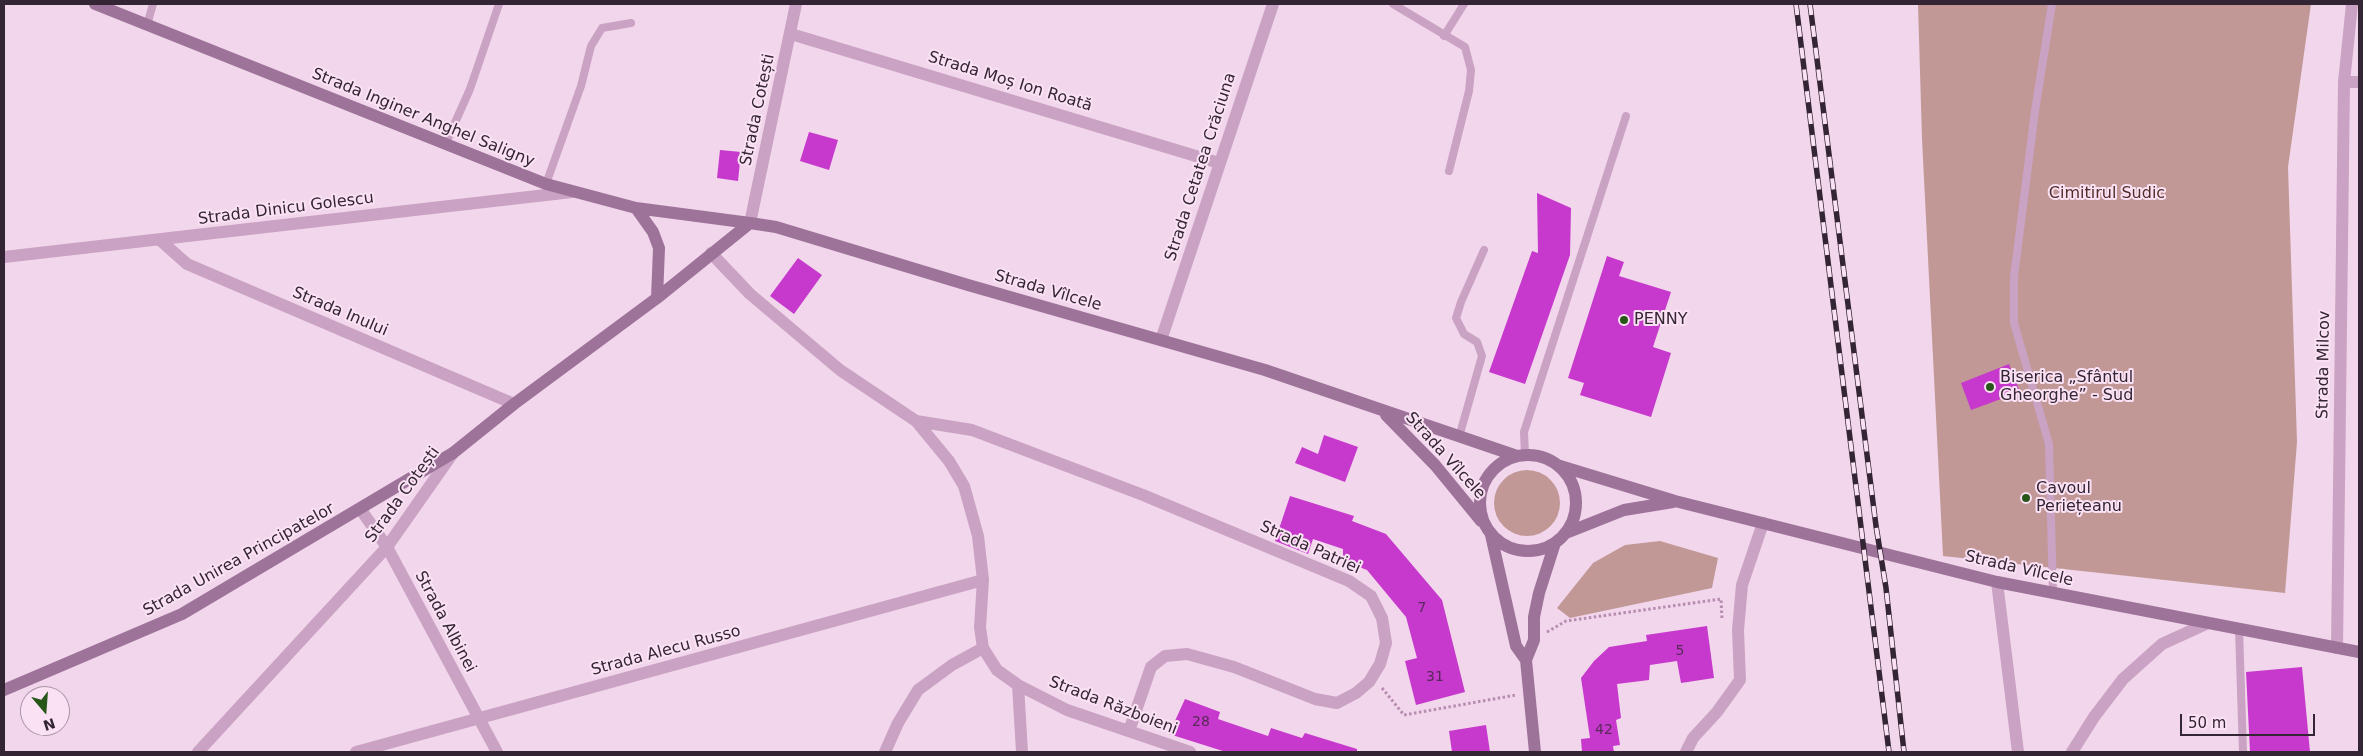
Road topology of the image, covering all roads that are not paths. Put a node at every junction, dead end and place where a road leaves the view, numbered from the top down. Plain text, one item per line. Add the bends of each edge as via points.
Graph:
1 (95, 4) edge
2 (153, 4) edge
3 (499, 4) edge
4 (796, 4) edge
5 (1273, 4) edge
6 (1393, 4) edge
7 (1464, 4) edge
8 (2052, 4) edge
9 (2352, 4) edge
10 (631, 23) dead end
11 (147, 25) junction
12 (791, 34) junction
13 (1444, 36) junction
14 (2344, 82) junction
15 (2359, 82) edge
16 (1626, 116) dead end
17 (445, 145) junction
18 (1219, 162) junction
19 (1449, 171) dead end
20 (546, 184) junction
21 (572, 192) junction
22 (636, 208) junction
23 (750, 223) junction
24 (160, 240) junction
25 (1484, 250) dead end
26 (711, 253) junction
27 (4, 257) edge
28 (657, 298) junction
29 (1161, 340) junction
30 (514, 404) junction
31 (1383, 412) junction
32 (916, 421) junction
33 (1459, 437) junction
34 (453, 453) junction
35 (1521, 455) junction
36 (1557, 464) junction
37 (1675, 501) junction
38 (361, 510) junction
39 (1483, 523) junction
40 (1763, 523) junction
41 (1566, 533) junction
42 (1490, 535) junction
43 (1555, 543) junction
44 (387, 547) junction
45 (983, 580) junction
46 (1997, 582) junction
47 (2053, 594) junction
48 (2208, 623) junction
49 (2239, 629) junction
50 (983, 648) junction
51 (2337, 648) junction
52 (2359, 652) edge
53 (1526, 660) junction
54 (1018, 685) junction
55 (4, 690) edge
56 (479, 719) junction
57 (1129, 732) junction
58 (205, 749) edge
59 (356, 752) edge
60 (497, 752) edge
61 (885, 752) edge
62 (1022, 752) edge
63 (1190, 752) edge
64 (1535, 752) edge
65 (1686, 752) edge
66 (2018, 752) edge
67 (2072, 752) edge
68 (2243, 752) edge

1 - 11 main road, Strada Inginer Anghel Saligny
2 - 11 lane
3 - 17 lane via 470,89
4 - 12 street, Strada Cotești
5 - 18 street, Strada Cetatea Crăciuna
6 - 13 lane
7 - 13 lane
8 - 47 lane via 2014,277 2014,323 2049,444
9 - 14 street, Strada Milcov
10 - 20 lane via 602,28 591,46 581,86
11 - 17 main road, Strada Inginer Anghel Saligny
12 - 18 street, Strada Moș Ion Roată
12 - 23 street, Strada Cotești
13 - 19 lane via 1465,47 1471,70 1469,92
14 - 15 street
14 - 51 street, Strada Milcov
16 - 35 lane via 1524,432
17 - 20 main road, Strada Inginer Anghel Saligny
18 - 29 street, Strada Cetatea Crăciuna
20 - 21 main road, Strada Inginer Anghel Saligny
21 - 22 main road, Strada Inginer Anghel Saligny
21 - 24 street, Strada Dinicu Golescu
22 - 23 main road, Strada Inginer Anghel Saligny
22 - 28 main road via 654,232 659,248
23 - 26 main road
23 - 29 main road, Strada Vîlcele via 776,227
24 - 27 street, Strada Dinicu Golescu
24 - 30 street, Strada Inului via 187,264
25 - 33 lane via 1456,318 1464,334 1477,342 1482,356
26 - 28 main road, Strada Cotești
26 - 32 street via 750,294 840,370
28 - 30 main road, Strada Cotești
29 - 31 main road, Strada Vîlcele via 1265,370
30 - 34 main road, Strada Cotești
31 - 33 main road, Strada Vîlcele
31 - 39 main road, Strada Vîlcele via 1436,465
32 - 45 street via 949,461 964,486 978,536
32 - 57 street, Strada Patriei via 972,430 1143,495 1350,581 1371,596 1382,618 1386,643 1373,676 1356,693 1337,703 1315,699 1234,667 1187,654 1165,656 1151,667
33 - 35 main road, Strada Vîlcele
34 - 38 main road, Strada Unirea Principatelor
34 - 44 street, Strada Cotești
35 - 36 main road via 1542,457
35 - 39 main road via 1504,461 1484,481 1479,509
36 - 37 main road, Strada Vîlcele
36 - 41 main road via 1568,476 1576,504 1574,519
37 - 40 main road, Strada Vîlcele
37 - 41 main road, Strada Vîlcele via 1624,510
38 - 44 street, Strada Albinei
38 - 55 main road, Strada Unirea Principatelor via 182,614
39 - 42 main road
40 - 46 main road, Strada Vîlcele
40 - 65 street via 1742,585 1738,630 1740,680 1693,738
41 - 43 main road
42 - 43 main road via 1514,550 1528,552
42 - 53 main road via 1516,646
43 - 53 main road via 1539,593 1534,640
44 - 56 street, Strada Albinei
44 - 58 street, Strada Cotești
45 - 50 street via 980,627
45 - 56 street, Strada Alecu Russo
46 - 47 main road, Strada Vîlcele
46 - 66 street
47 - 48 main road, Strada Vîlcele
48 - 49 main road, Strada Vîlcele
48 - 67 street via 2162,644 2123,679
49 - 51 main road, Strada Vîlcele
49 - 68 lane
50 - 54 street, Strada Războieni via 997,670
50 - 61 street via 952,665 918,690
51 - 52 main road, Strada Vîlcele
53 - 64 main road
54 - 57 street, Strada Războieni via 1067,710
54 - 62 street
56 - 59 street, Strada Alecu Russo
56 - 60 street, Strada Albinei
57 - 63 street, Strada Războieni

